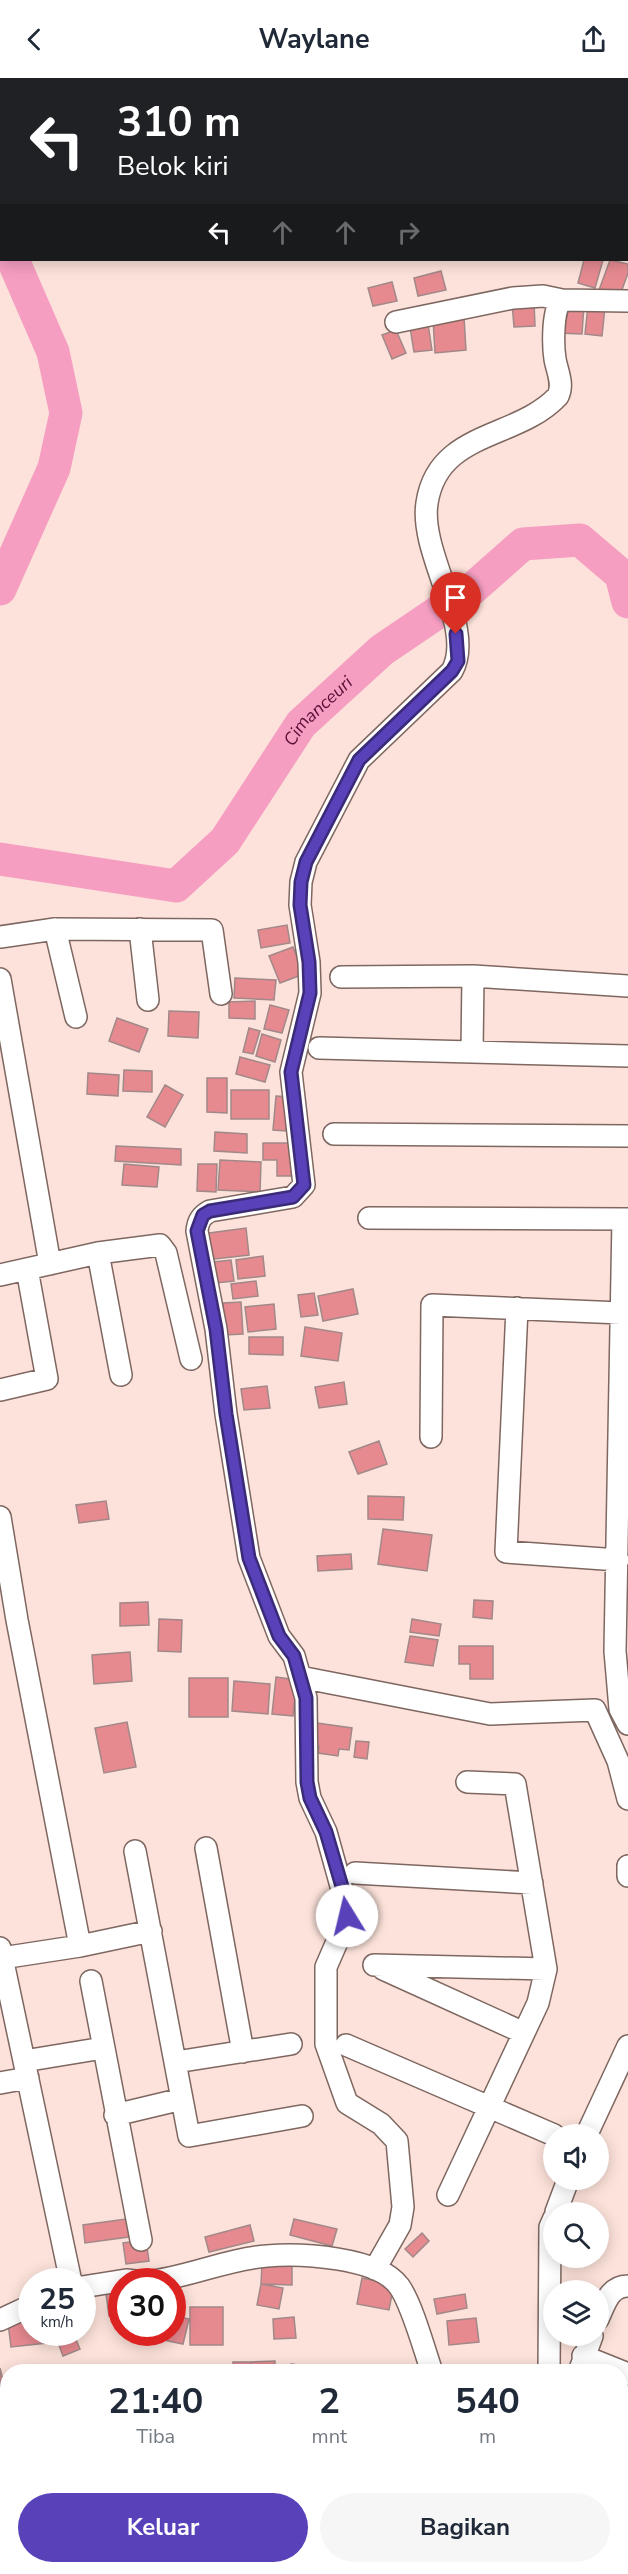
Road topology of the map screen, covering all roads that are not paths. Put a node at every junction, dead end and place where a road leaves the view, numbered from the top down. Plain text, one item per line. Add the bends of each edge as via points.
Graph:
1 (562, 300) junction
2 (628, 301) edge
3 (396, 322) dead end
4 (55, 929) junction
5 (140, 929) junction
6 (0, 938) edge
7 (473, 976) junction
8 (341, 977) dead end
9 (0, 979) edge
10 (628, 986) edge
11 (221, 994) dead end
12 (148, 1000) dead end
13 (76, 1017) dead end
14 (319, 1048) dead end
15 (471, 1052) junction
16 (628, 1056) edge
17 (334, 1134) dead end
18 (628, 1136) edge
19 (369, 1218) dead end
20 (625, 1219) edge
21 (98, 1253) junction
22 (50, 1264) junction
23 (27, 1269) junction
24 (0, 1275) edge
25 (517, 1308) junction
26 (621, 1313) junction
27 (191, 1359) dead end
28 (121, 1375) dead end
29 (0, 1390) edge
30 (431, 1437) dead end
31 (0, 1517) edge
32 (618, 1560) junction
33 (300, 1677) junction
34 (628, 1724) edge
35 (467, 1782) dead end
36 (628, 1799) edge
37 (206, 1848) dead end
38 (135, 1851) dead end
39 (628, 1866) edge
40 (355, 1873) dead end
41 (628, 1876) edge
42 (532, 1883) junction
43 (151, 1932) junction
44 (80, 1946) junction
45 (1, 1953) edge
46 (546, 1969) junction
47 (91, 1981) dead end
48 (6, 2011) edge
49 (524, 2032) junction
50 (291, 2044) dead end
51 (346, 2045) dead end
52 (628, 2046) edge
53 (103, 2048) junction
54 (243, 2052) junction
55 (176, 2062) junction
56 (26, 2070) junction
57 (0, 2083) edge
58 (182, 2099) junction
59 (489, 2107) junction
60 (116, 2115) junction
61 (302, 2116) dead end
62 (592, 2124) edge
63 (543, 2130) edge
64 (448, 2195) dead end
65 (141, 2240) dead end
66 (68, 2268) edge
67 (550, 2268) edge
68 (375, 2269) junction
69 (186, 2275) edge
70 (628, 2286) edge
71 (609, 2295) edge
72 (18, 2312) edge
73 (0, 2320) edge
74 (588, 2346) edge
75 (429, 2364) edge
76 (549, 2364) edge
77 (581, 2364) edge

1 - 2 street
1 - 3 street via 543,296 513,298
1 - 33 street via 555,319 555,355 561,389 558,396 513,425 446,459 427,503 431,549 454,621 458,661 359,760 304,872 300,905 310,993 291,1072 304,1185 293,1197 210,1211 198,1222 249,1558 279,1636 294,1656
4 - 5 street
4 - 6 street
4 - 13 street
5 - 11 street via 212,930
5 - 12 street
7 - 8 street
7 - 10 street
7 - 15 street
9 - 22 street
14 - 15 street
15 - 16 street
17 - 18 street
19 - 20 street
20 - 26 street
21 - 22 street
21 - 27 street via 154,1244 163,1248
21 - 28 street
22 - 23 street
23 - 24 street
23 - 29 street via 47,1379
25 - 26 street
25 - 30 street via 432,1305
25 - 32 street via 506,1552
26 - 32 street
31 - 44 street
32 - 34 street via 615,1651 620,1708
33 - 36 street via 490,1714 595,1710 618,1761
33 - 68 street via 306,1698 310,1798 326,1832 346,1904 343,1928 326,1967 326,2044 347,2103 381,2124 397,2141 403,2207 400,2225
35 - 42 street via 515,1784
37 - 54 street
38 - 43 street
39 - 41 street
40 - 42 street
42 - 46 street
43 - 44 street
43 - 55 street
44 - 45 street
45 - 48 street
46 - 49 street via 538,2003
46 - 49 street via 374,1965
47 - 53 street
48 - 56 street
49 - 59 street
50 - 54 street
51 - 59 street
52 - 62 street
53 - 56 street
53 - 60 street
54 - 55 street
55 - 58 street
56 - 57 street
56 - 66 street
58 - 60 street
58 - 61 street via 189,2136
59 - 63 street
59 - 64 street
60 - 65 street
67 - 76 street
68 - 69 street via 336,2260 266,2256
68 - 75 street via 398,2285
70 - 71 street via 616,2288
72 - 73 street
74 - 77 street

